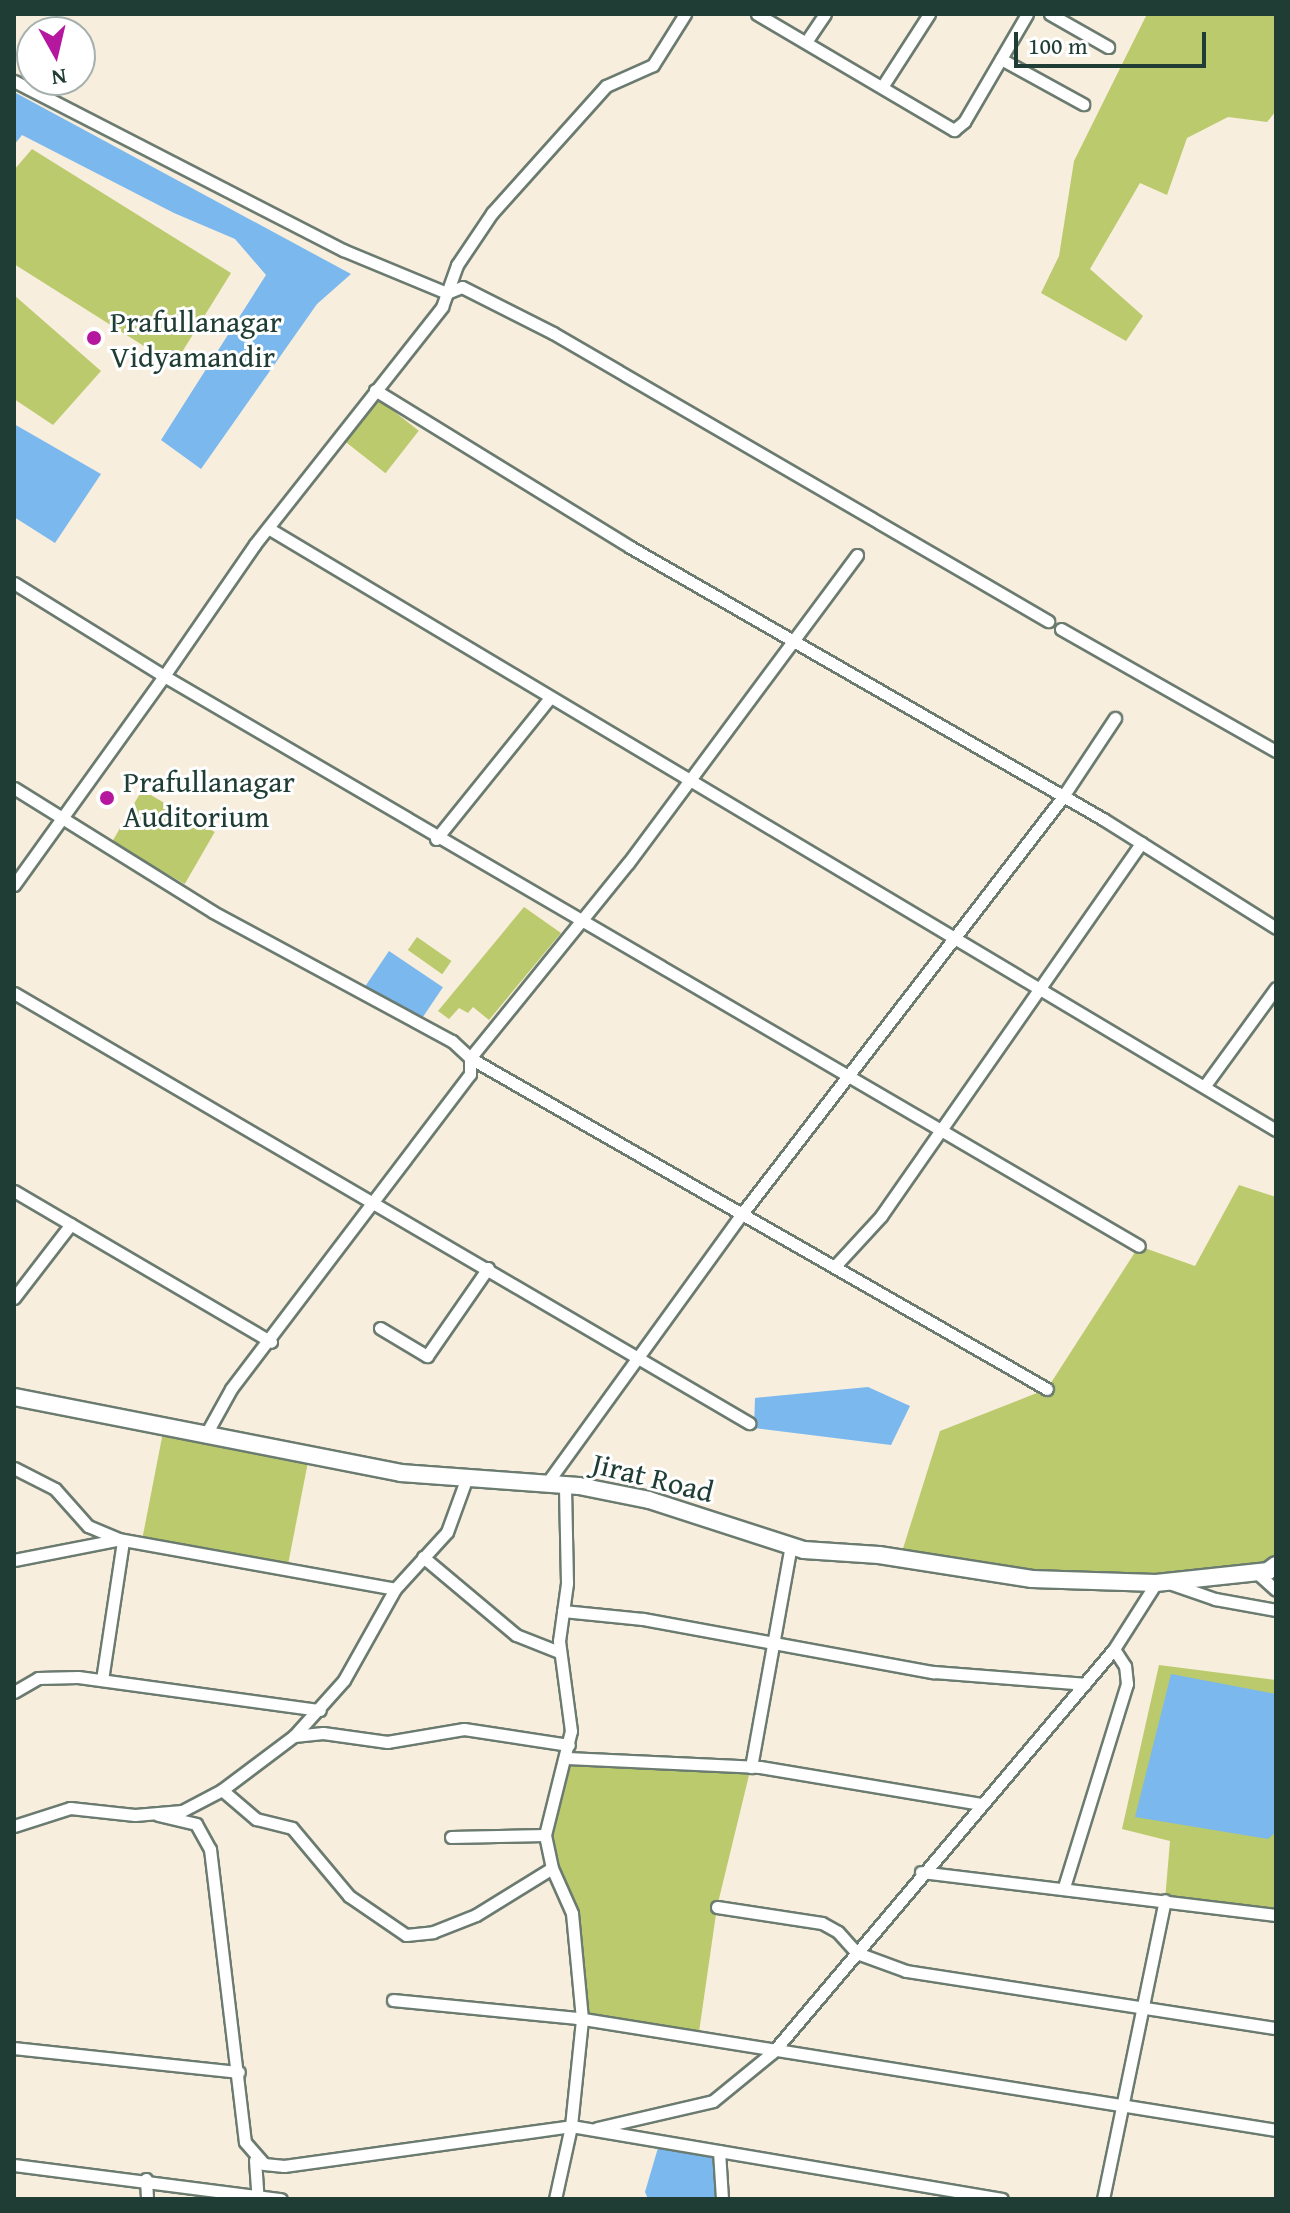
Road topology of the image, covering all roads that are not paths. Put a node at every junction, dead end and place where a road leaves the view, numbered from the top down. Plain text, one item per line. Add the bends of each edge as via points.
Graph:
1 (685, 14) edge
2 (757, 14) edge
3 (825, 14) edge
4 (929, 14) edge
5 (1027, 14) edge
6 (1050, 14) edge
7 (806, 42) junction
8 (1108, 47) dead end
9 (1001, 59) junction
10 (14, 81) edge
11 (882, 87) junction
12 (1083, 104) dead end
13 (447, 293) junction
14 (375, 390) junction
15 (268, 528) junction
16 (857, 555) dead end
17 (14, 583) edge
18 (1048, 621) dead end
19 (1061, 629) dead end
20 (795, 639) junction
21 (164, 676) junction
22 (549, 699) junction
23 (1115, 718) dead end
24 (1276, 751) edge
25 (688, 778) junction
26 (14, 788) edge
27 (1062, 798) junction
28 (62, 817) junction
29 (436, 839) junction
30 (1141, 843) junction
31 (14, 885) edge
32 (581, 923) junction
33 (1276, 928) edge
34 (956, 939) junction
35 (1038, 987) junction
36 (1276, 988) edge
37 (14, 993) edge
38 (470, 1058) junction
39 (846, 1077) junction
40 (1206, 1084) junction
41 (1276, 1130) edge
42 (941, 1132) junction
43 (14, 1191) edge
44 (374, 1201) junction
45 (744, 1211) junction
46 (71, 1224) junction
47 (1139, 1246) dead end
48 (836, 1265) junction
49 (488, 1268) junction
50 (14, 1298) edge
51 (380, 1328) dead end
52 (271, 1342) junction
53 (641, 1357) junction
54 (1047, 1389) dead end
55 (14, 1397) edge
56 (749, 1423) dead end
57 (205, 1436) junction
58 (14, 1468) edge
59 (467, 1477) junction
60 (547, 1483) junction
61 (565, 1485) junction
62 (120, 1540) junction
63 (791, 1545) junction
64 (423, 1557) junction
65 (14, 1560) edge
66 (1276, 1565) edge
67 (1257, 1573) junction
68 (1163, 1583) junction
69 (395, 1589) junction
70 (1276, 1590) edge
71 (1276, 1610) edge
72 (563, 1611) junction
73 (776, 1643) junction
74 (1114, 1649) junction
75 (559, 1652) junction
76 (102, 1680) junction
77 (1085, 1684) junction
78 (14, 1692) edge
79 (320, 1710) junction
80 (294, 1736) junction
81 (569, 1745) junction
82 (567, 1758) junction
83 (751, 1767) junction
84 (222, 1790) junction
85 (981, 1804) junction
86 (158, 1815) junction
87 (14, 1826) edge
88 (545, 1835) junction
89 (451, 1837) dead end
90 (552, 1868) junction
91 (921, 1872) junction
92 (1064, 1887) junction
93 (1165, 1900) junction
94 (717, 1907) dead end
95 (1276, 1915) edge
96 (857, 1953) junction
97 (393, 2000) dead end
98 (1145, 2006) junction
99 (582, 2019) junction
100 (1276, 2028) edge
101 (14, 2048) edge
102 (773, 2052) junction
103 (239, 2072) junction
104 (1120, 2107) junction
105 (571, 2126) junction
106 (590, 2130) junction
107 (1276, 2130) edge
108 (719, 2151) junction
109 (255, 2160) junction
110 (14, 2165) edge
111 (146, 2179) junction
112 (258, 2198) edge
113 (147, 2199) edge
114 (281, 2199) edge
115 (555, 2199) edge
116 (722, 2199) edge
117 (1002, 2199) edge
118 (1103, 2199) edge

1 - 13 street via 653,65 606,86 492,213 457,265
2 - 7 street
3 - 7 street
4 - 11 street
5 - 9 street
6 - 8 street
7 - 11 street
9 - 11 street via 954,130
9 - 12 street
10 - 13 street via 343,250
13 - 14 street via 442,307
13 - 18 street via 462,287 553,333
14 - 15 street
14 - 20 street via 630,547
15 - 21 street
15 - 22 street
16 - 20 street
17 - 21 street
19 - 24 street
20 - 25 street
20 - 27 street
21 - 28 street
21 - 29 street
22 - 25 street
22 - 29 street
23 - 27 street
25 - 32 street
25 - 34 street
26 - 28 street
27 - 30 street
27 - 34 street
28 - 31 street
28 - 38 street via 213,912 452,1041
29 - 32 street
30 - 33 street
30 - 35 street
32 - 38 street
32 - 39 street
34 - 35 street
34 - 39 street
35 - 40 street
35 - 42 street
36 - 40 street
37 - 44 street
38 - 44 street via 470,1074
38 - 45 street
39 - 42 street
39 - 45 street
40 - 41 street
42 - 47 street
42 - 48 street via 881,1216
43 - 46 street
44 - 49 street
44 - 52 street
45 - 48 street
45 - 53 street
46 - 50 street
46 - 52 street
48 - 54 street
49 - 51 street via 427,1356
49 - 53 street
52 - 57 street via 231,1389
53 - 56 street
53 - 60 street
55 - 57 main road, Jirat Road
57 - 59 main road, Jirat Road via 401,1473
58 - 62 street via 55,1489 88,1526
59 - 60 main road, Jirat Road
59 - 64 street via 455,1518
60 - 61 main road, Jirat Road
61 - 63 main road, Jirat Road via 649,1500
61 - 72 street
62 - 65 street
62 - 69 street
62 - 76 street
63 - 68 main road, Jirat Road via 1032,1579
63 - 73 street
64 - 69 street
64 - 75 street via 516,1635
66 - 67 main road, Jirat Road
67 - 68 main road, Jirat Road
67 - 70 street
68 - 71 street
68 - 74 street
69 - 79 street via 344,1680
72 - 73 street
72 - 75 street
73 - 77 street via 933,1672
73 - 83 street
74 - 77 street
74 - 92 street via 1125,1666 1127,1684
75 - 81 street via 570,1710
76 - 78 street via 47,1676
76 - 79 street
77 - 85 street
79 - 80 street
80 - 81 street via 323,1733 387,1742 464,1729
80 - 84 street
81 - 82 street
82 - 83 street
82 - 88 street
83 - 85 street
84 - 86 street via 191,1807
84 - 90 street via 256,1819 292,1828 349,1896 406,1935 433,1932 476,1915
85 - 91 street
86 - 87 street via 70,1808
86 - 103 street via 196,1824 210,1849
88 - 89 street
88 - 90 street
90 - 99 street via 575,1925
91 - 92 street
91 - 96 street
92 - 93 street
93 - 95 street
93 - 98 street
94 - 96 street via 822,1923
96 - 98 street via 906,1971
96 - 102 street
97 - 99 street
98 - 100 street
98 - 104 street
99 - 102 street
99 - 105 street
101 - 103 street
102 - 104 street
102 - 106 street via 713,2101
103 - 109 street via 245,2142
104 - 107 street
104 - 118 street
105 - 106 street
105 - 109 street via 284,2166
105 - 115 street
106 - 108 street
108 - 116 street
108 - 117 street
109 - 112 street
110 - 111 street
111 - 112 street
111 - 113 street
112 - 114 street

